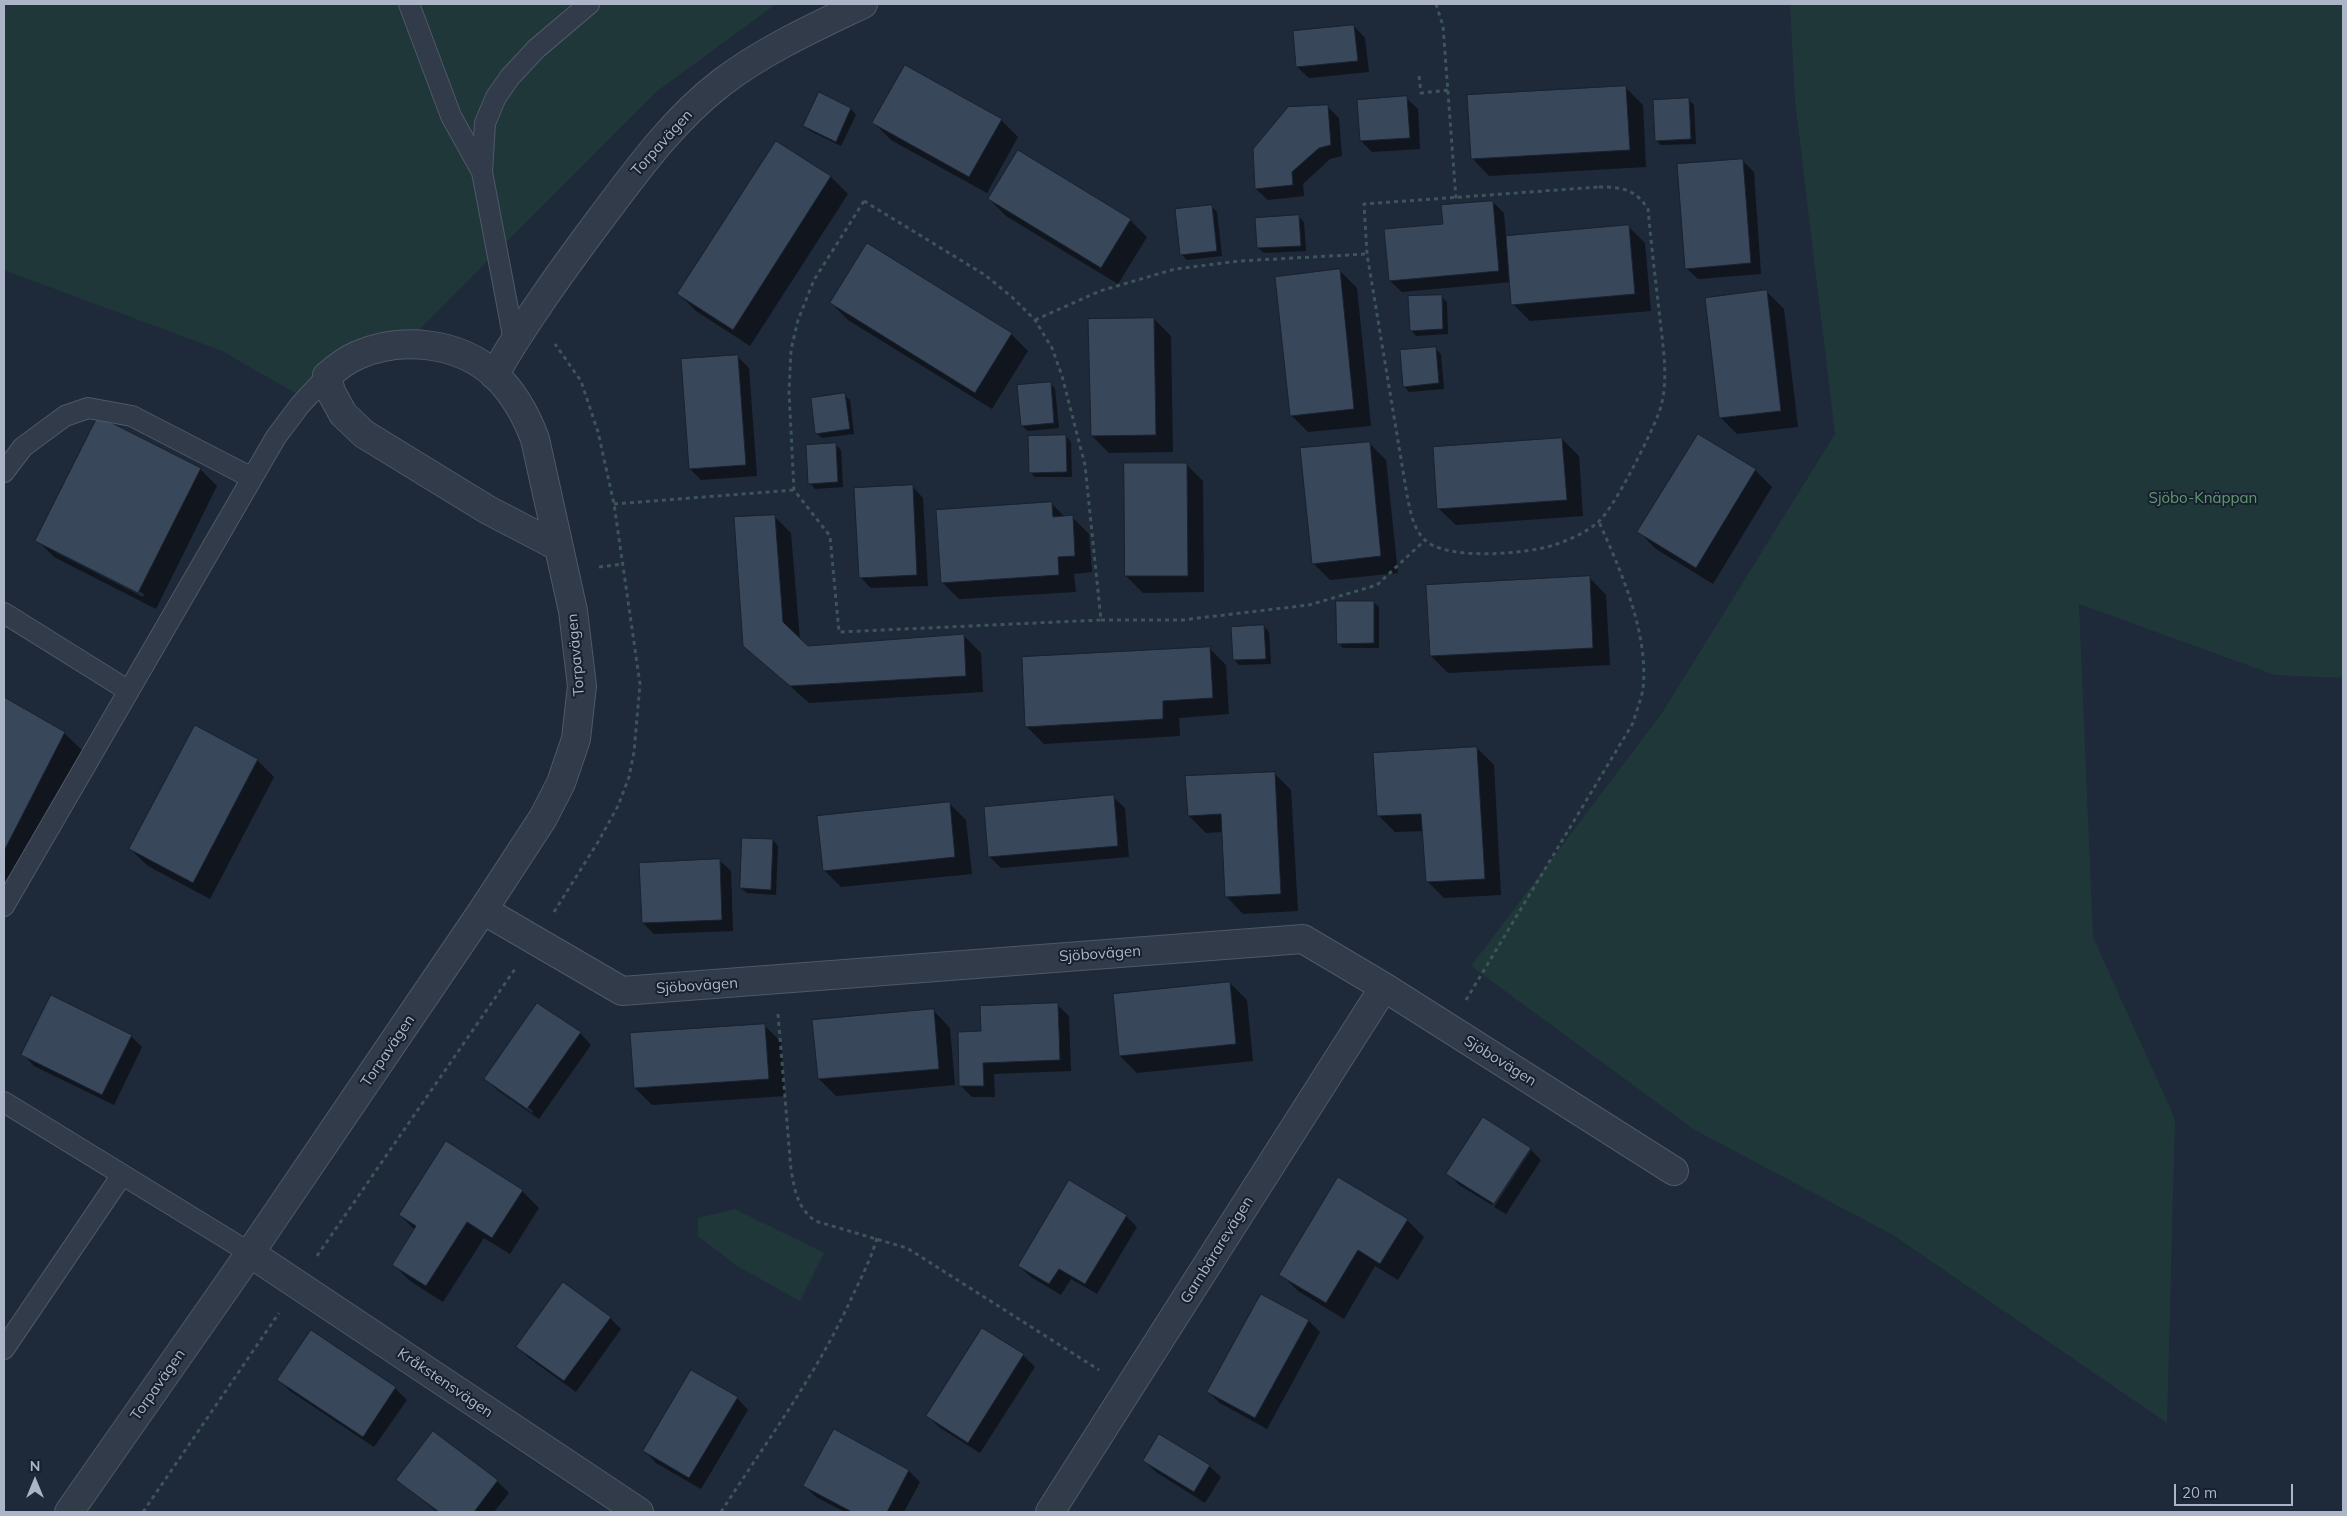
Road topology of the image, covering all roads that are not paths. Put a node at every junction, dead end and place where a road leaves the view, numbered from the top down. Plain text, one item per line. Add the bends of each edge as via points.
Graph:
1 (409, 4) edge
2 (589, 4) edge
3 (863, 4) edge
4 (482, 172) junction
5 (514, 341) junction
6 (494, 375) junction
7 (327, 376) junction
8 (4, 472) edge
9 (252, 478) junction
10 (559, 546) junction
11 (4, 613) edge
12 (129, 691) junction
13 (4, 906) edge
14 (483, 910) junction
15 (1384, 987) junction
16 (4, 1102) edge
17 (1674, 1171) dead end
18 (122, 1175) junction
19 (250, 1253) junction
20 (4, 1349) edge
21 (69, 1512) edge
22 (639, 1512) edge
23 (1050, 1512) edge

1 - 4 lane via 451,116
2 - 4 lane via 536,50 501,90 485,123
3 - 5 street, Torpavägen via 785,42 722,82 680,119 642,162 550,286
4 - 5 lane
5 - 6 street, Torpavägen
6 - 7 street, Torpavägen via 449,350 394,344 357,355
6 - 10 street, Torpavägen via 526,415 535,439
7 - 9 lane via 276,437
7 - 10 street via 331,392 343,414 364,434 488,510
8 - 9 lane via 23,448 65,416 88,408 132,416
9 - 12 lane
10 - 14 street, Torpavägen via 573,610 582,686 576,739 561,784
11 - 12 lane
12 - 13 lane
14 - 15 street, Sjöbovägen via 622,991 1303,939
14 - 19 street, Torpavägen
15 - 17 street, Sjöbovägen
15 - 23 street, Garnbärarevägen
16 - 18 lane
18 - 19 lane
18 - 20 lane
19 - 21 street, Torpavägen
19 - 22 street, Kråkstensvägen

